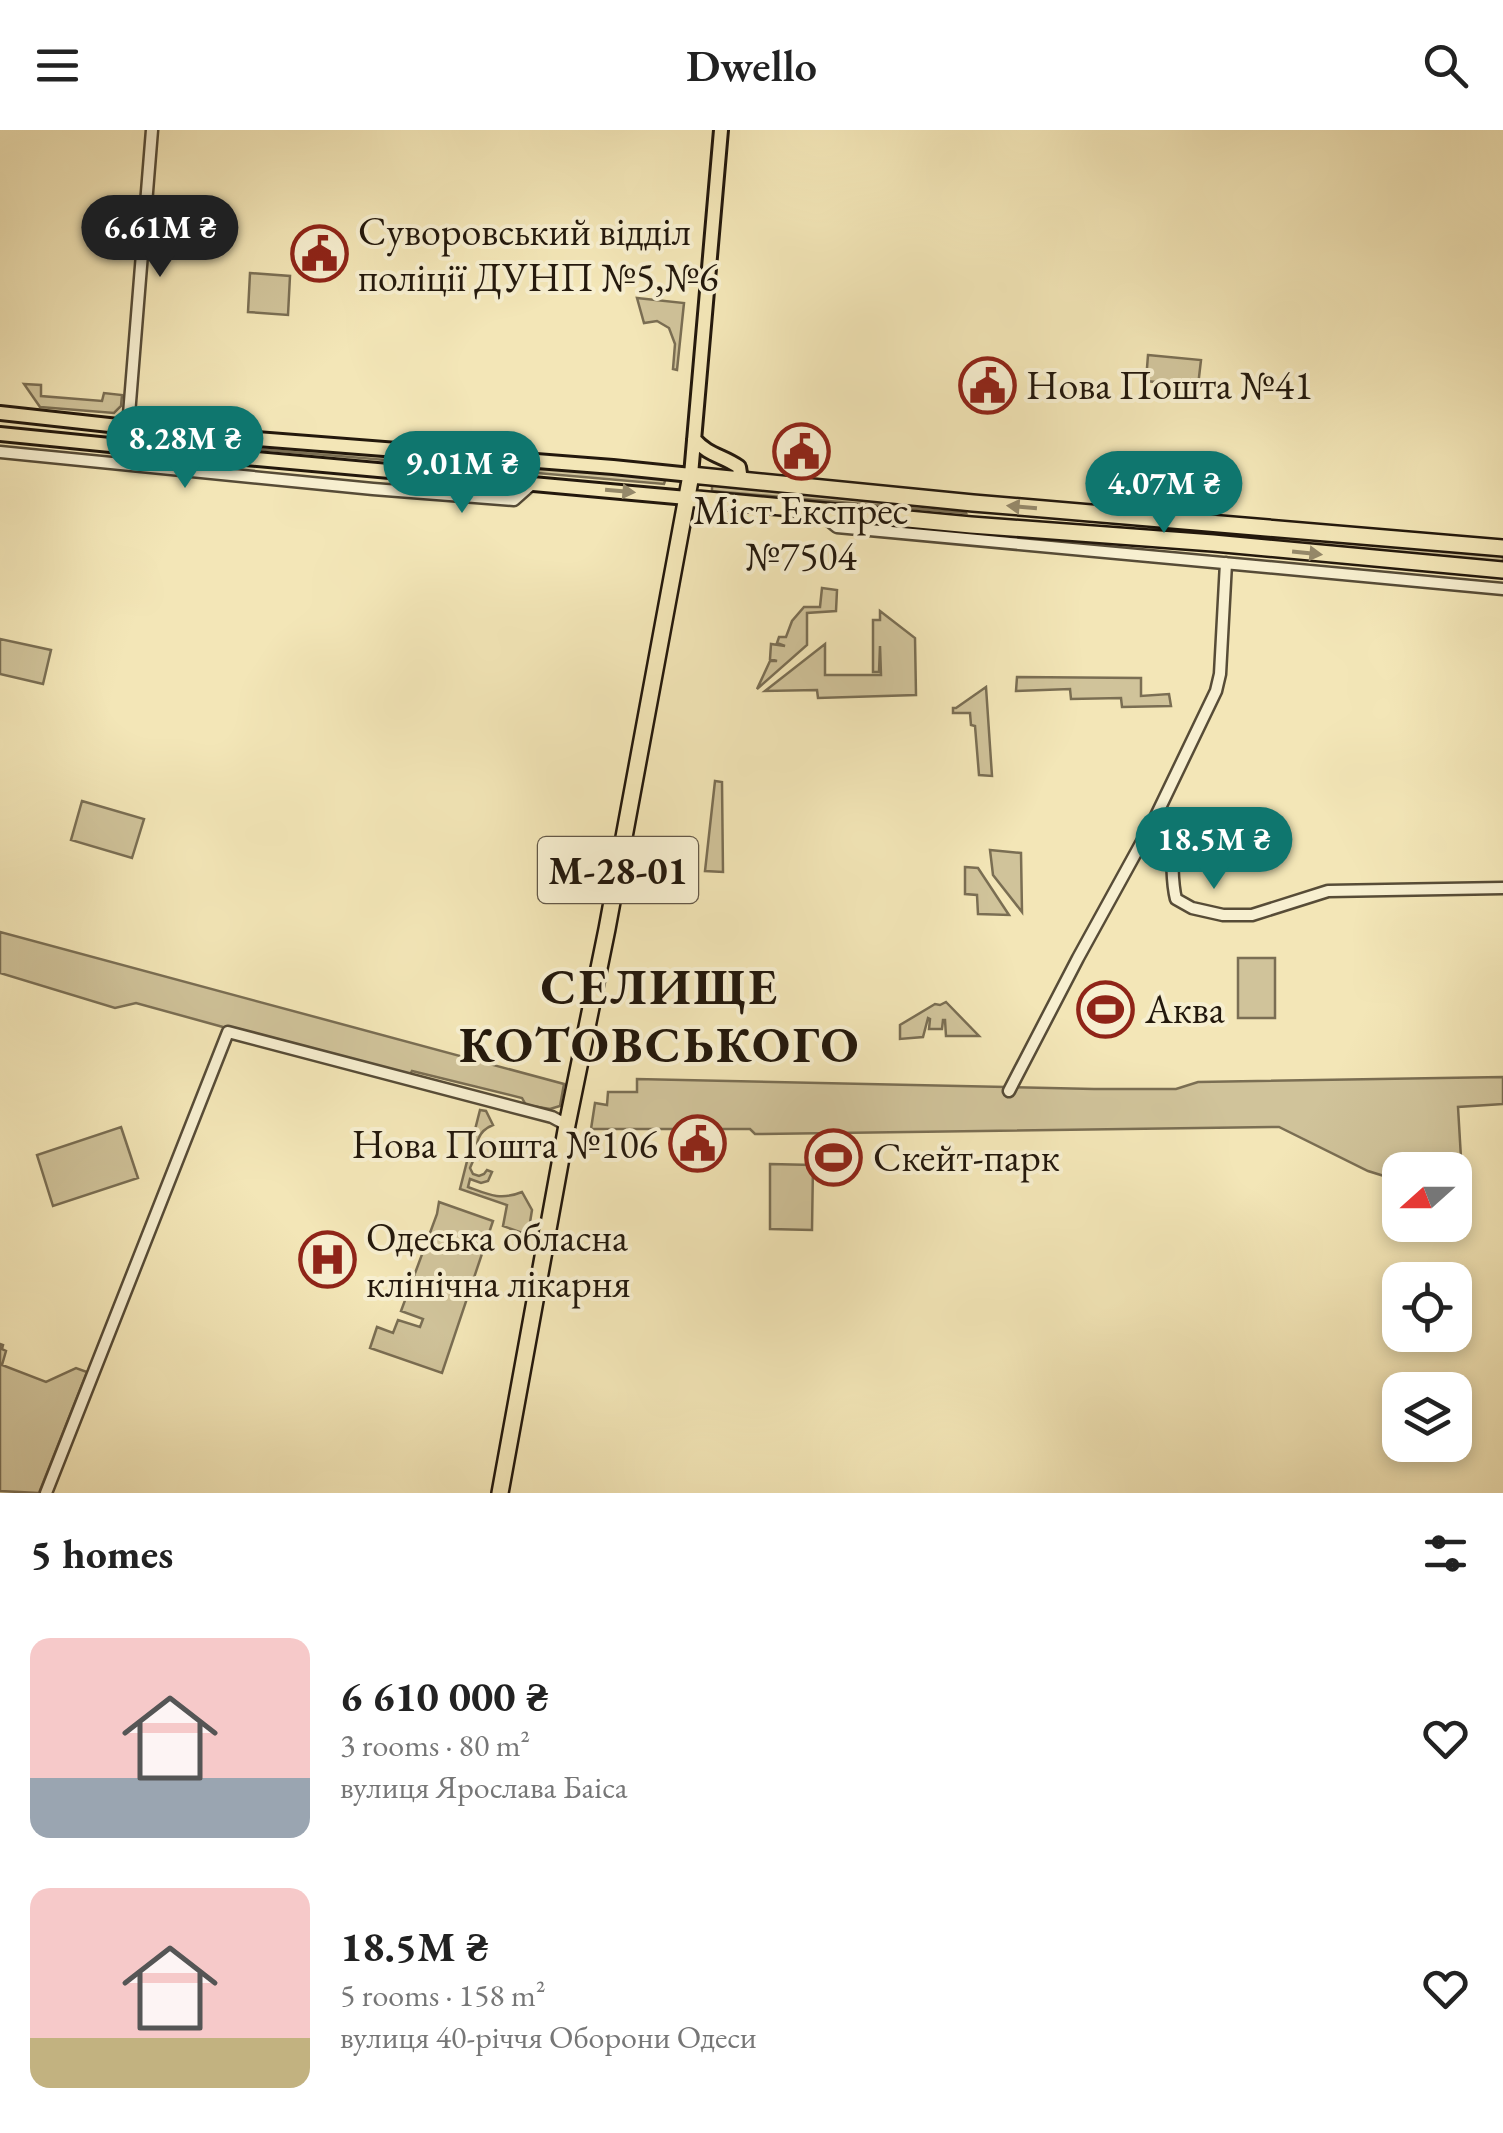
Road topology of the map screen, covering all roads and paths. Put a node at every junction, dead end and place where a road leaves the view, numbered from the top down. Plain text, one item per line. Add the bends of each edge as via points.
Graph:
1 (152, 130) edge
2 (721, 130) edge
3 (0, 414) edge
4 (128, 427) junction
5 (182, 432) junction
6 (0, 434) edge
7 (694, 440) junction
8 (0, 452) edge
9 (180, 452) junction
10 (374, 469) junction
11 (691, 475) junction
12 (742, 480) junction
13 (532, 484) junction
14 (373, 490) junction
15 (687, 498) junction
16 (973, 503) junction
17 (816, 510) junction
18 (971, 525) junction
19 (1247, 526) junction
20 (1246, 547) junction
21 (1503, 548) edge
22 (1226, 562) junction
23 (1503, 570) edge
24 (1503, 589) edge
25 (1155, 818) junction
26 (1503, 888) edge
27 (1008, 1090) dead end
28 (567, 1125) junction
29 (46, 1493) edge
30 (500, 1493) edge

1 - 4 street
2 - 7 main road
3 - 4 main road
4 - 5 main road
5 - 9 main road
5 - 11 main road
6 - 9 main road
7 - 11 main road
7 - 12 main road via 739,467
8 - 14 street
9 - 10 main road
10 - 13 main road
10 - 14 street
11 - 12 highway
11 - 15 highway, М-28-01
12 - 16 highway
13 - 14 street via 514,500
13 -> 15 main road
15 - 17 highway
15 - 28 highway, М-28-01
16 - 18 highway
19 -> 16 highway
17 - 18 highway
17 - 22 street via 836,526
18 - 20 highway
19 - 20 highway
19 - 21 highway
20 -> 23 highway
22 - 24 street
22 - 25 street via 1219,683
25 - 26 street via 1170,841 1176,899 1222,915 1264,913 1328,891
25 - 27 street
28 - 29 street via 228,1032
28 - 30 highway, М-28-01

